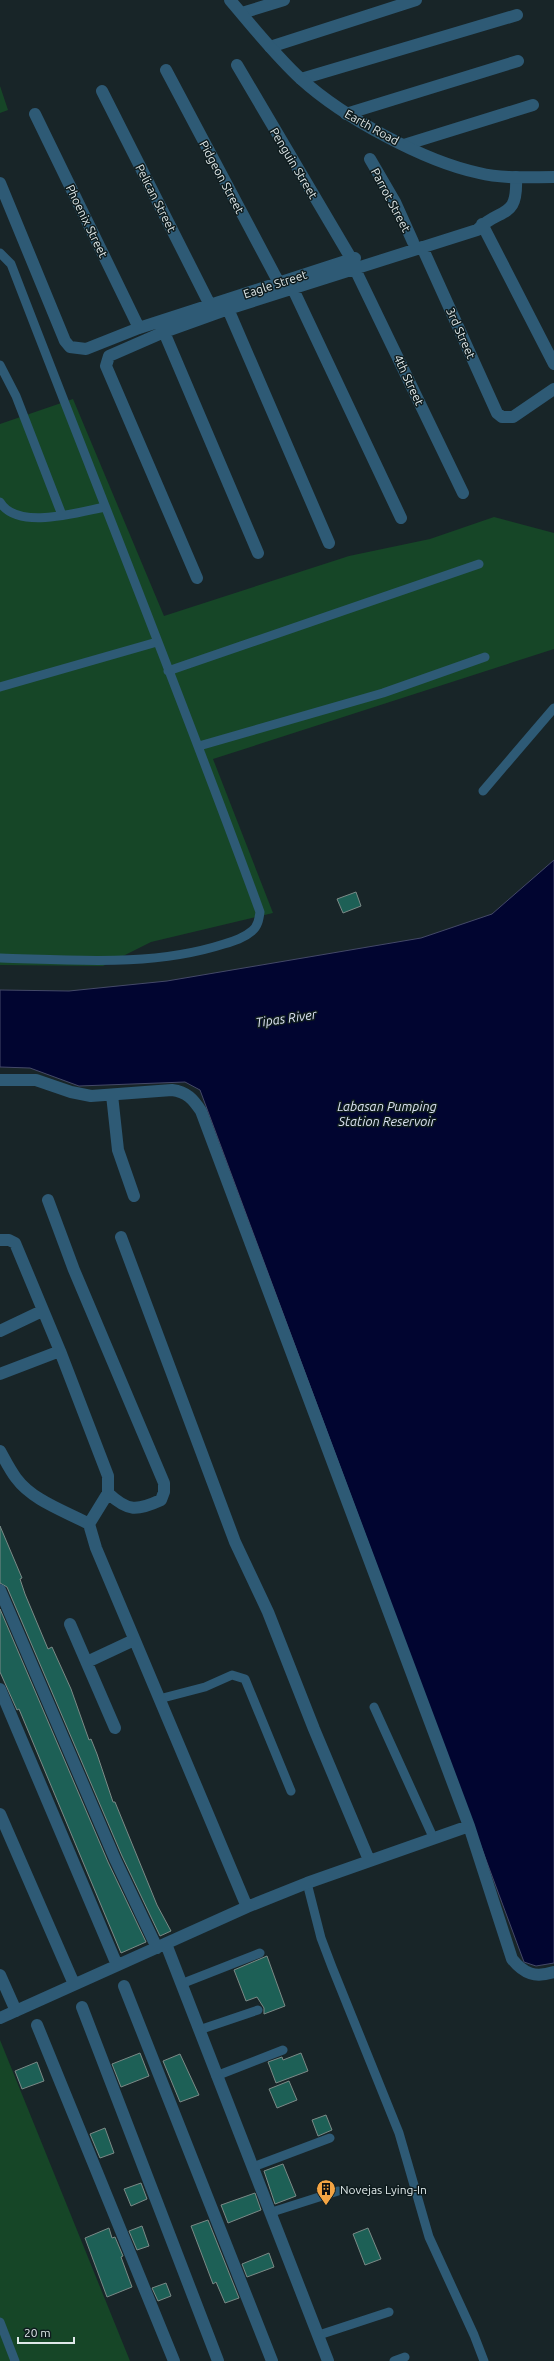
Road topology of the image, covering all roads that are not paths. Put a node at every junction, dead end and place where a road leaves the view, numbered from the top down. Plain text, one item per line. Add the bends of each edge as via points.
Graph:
1 (230, 0) edge
2 (284, 0) edge
3 (416, 0) edge
4 (242, 13) junction
5 (517, 15) dead end
6 (270, 47) junction
7 (518, 61) dead end
8 (237, 66) dead end
9 (166, 70) dead end
10 (301, 79) junction
11 (102, 91) dead end
12 (533, 105) dead end
13 (35, 114) dead end
14 (346, 114) junction
15 (404, 144) junction
16 (370, 158) dead end
17 (516, 177) junction
18 (554, 177) edge
19 (0, 183) edge
20 (482, 224) junction
21 (418, 244) junction
22 (0, 252) edge
23 (353, 263) junction
24 (279, 283) junction
25 (293, 289) junction
26 (210, 305) junction
27 (228, 309) junction
28 (139, 328) junction
29 (164, 332) junction
30 (554, 364) edge
31 (0, 365) edge
32 (554, 389) edge
33 (462, 493) dead end
34 (0, 502) edge
35 (105, 507) junction
36 (62, 515) junction
37 (401, 518) dead end
38 (329, 543) dead end
39 (258, 553) dead end
40 (479, 564) dead end
41 (197, 578) dead end
42 (157, 642) junction
43 (485, 657) dead end
44 (168, 671) junction
45 (0, 687) edge
46 (554, 708) edge
47 (199, 746) junction
48 (483, 791) dead end
49 (0, 958) edge
50 (0, 1080) edge
51 (112, 1095) junction
52 (134, 1196) dead end
53 (48, 1200) dead end
54 (122, 1237) dead end
55 (0, 1240) edge
56 (42, 1311) junction
57 (0, 1331) edge
58 (60, 1351) junction
59 (0, 1374) edge
60 (0, 1451) edge
61 (108, 1493) junction
62 (89, 1524) junction
63 (0, 1590) edge
64 (70, 1624) dead end
65 (134, 1640) junction
66 (87, 1662) junction
67 (0, 1689) edge
68 (159, 1699) junction
69 (374, 1707) dead end
70 (116, 1728) dead end
71 (291, 1791) dead end
72 (0, 1814) edge
73 (470, 1826) junction
74 (433, 1837) junction
75 (369, 1860) junction
76 (307, 1883) junction
77 (247, 1907) junction
78 (161, 1946) junction
79 (260, 1953) dead end
80 (117, 1965) junction
81 (554, 1972) edge
82 (0, 1975) edge
83 (74, 1984) junction
84 (181, 1984) junction
85 (124, 1986) dead end
86 (82, 2007) dead end
87 (258, 2010) dead end
88 (16, 2011) junction
89 (0, 2018) edge
90 (37, 2025) dead end
91 (199, 2030) junction
92 (283, 2050) dead end
93 (216, 2076) junction
94 (330, 2138) dead end
95 (253, 2167) junction
96 (338, 2191) dead end
97 (272, 2212) junction
98 (389, 2312) dead end
99 (0, 2322) edge
100 (319, 2335) junction
101 (405, 2357) dead end
102 (15, 2361) edge
103 (174, 2361) edge
104 (218, 2361) edge
105 (272, 2361) edge
106 (328, 2361) edge
107 (394, 2361) edge
108 (484, 2361) edge

1 - 4 street, Earth Road
2 - 4 street
3 - 6 street
4 - 6 street, Earth Road
5 - 10 street
6 - 10 street, Earth Road
7 - 14 street
8 - 23 street, Penguin Street
9 - 24 street, Pidgeon Street
10 - 14 street, Earth Road
11 - 26 street, Pelican Street
12 - 15 street
13 - 28 street, Phoenix Street
14 - 15 street, Earth Road
15 - 17 street, Earth Road via 480,174
16 - 21 street, Parrot Street
17 - 18 street, Earth Road
17 - 20 street, Eagle Street via 517,196 513,205 508,211
19 - 28 street, Eagle Street via 65,341 70,347 86,348
20 - 21 street, Eagle Street via 475,224
20 - 30 street
21 - 23 street, Eagle Street
21 - 32 street, 3rd Street via 497,413 502,417 513,417
22 - 35 lane via 11,264
23 - 24 street, Eagle Street
23 - 25 street, Eagle Street
23 - 33 street, 4th Street
24 - 26 street, Eagle Street
25 - 27 street, Eagle Street
25 - 37 street
26 - 28 street, Eagle Street
27 - 29 street, Eagle Street
27 - 38 street
29 - 39 street
29 - 41 street, Eagle Street via 110,356 106,366
31 - 36 lane via 16,396
34 - 36 lane via 3,507 41,520
35 - 36 lane
35 - 42 lane
40 - 44 lane
42 - 44 lane
42 - 45 lane
43 - 47 lane via 382,693
44 - 47 lane
46 - 48 lane
47 - 49 lane via 260,912 258,922 252,931 237,939 197,952 158,957 91,960
50 - 51 street via 36,1080 91,1096
51 - 52 street via 118,1150
51 - 73 street via 183,1091 194,1100 201,1111
53 - 61 street via 74,1270 164,1483 161,1500 135,1509 127,1508
54 - 75 street via 235,1542 268,1612
55 - 56 street via 15,1243
56 - 57 street
56 - 58 street
58 - 59 street
58 - 61 street via 108,1476
60 - 62 street via 15,1477 25,1488
61 - 62 street
62 - 65 street via 96,1548
63 - 78 street via 115,1859
64 - 66 street
65 - 66 street
65 - 68 street
66 - 70 street
67 - 80 street
68 - 71 lane via 205,1687 232,1675 245,1679
68 - 77 street
69 - 74 lane
72 - 83 street
73 - 74 street
73 - 81 street via 512,1959 521,1970 533,1976
74 - 75 street
75 - 76 street
76 - 77 street
76 - 108 lane via 321,1938 399,2133 429,2237
77 - 78 street
78 - 80 street
78 - 84 street
79 - 84 lane
80 - 83 street
82 - 88 street
83 - 88 street
84 - 91 street
85 - 105 street
86 - 104 street
87 - 91 lane
88 - 89 street
90 - 103 street
91 - 93 street
92 - 93 lane
93 - 95 street
94 - 95 lane
95 - 97 street
96 - 97 lane
97 - 100 street
98 - 100 lane
99 - 102 lane
100 - 106 street
101 - 107 lane

